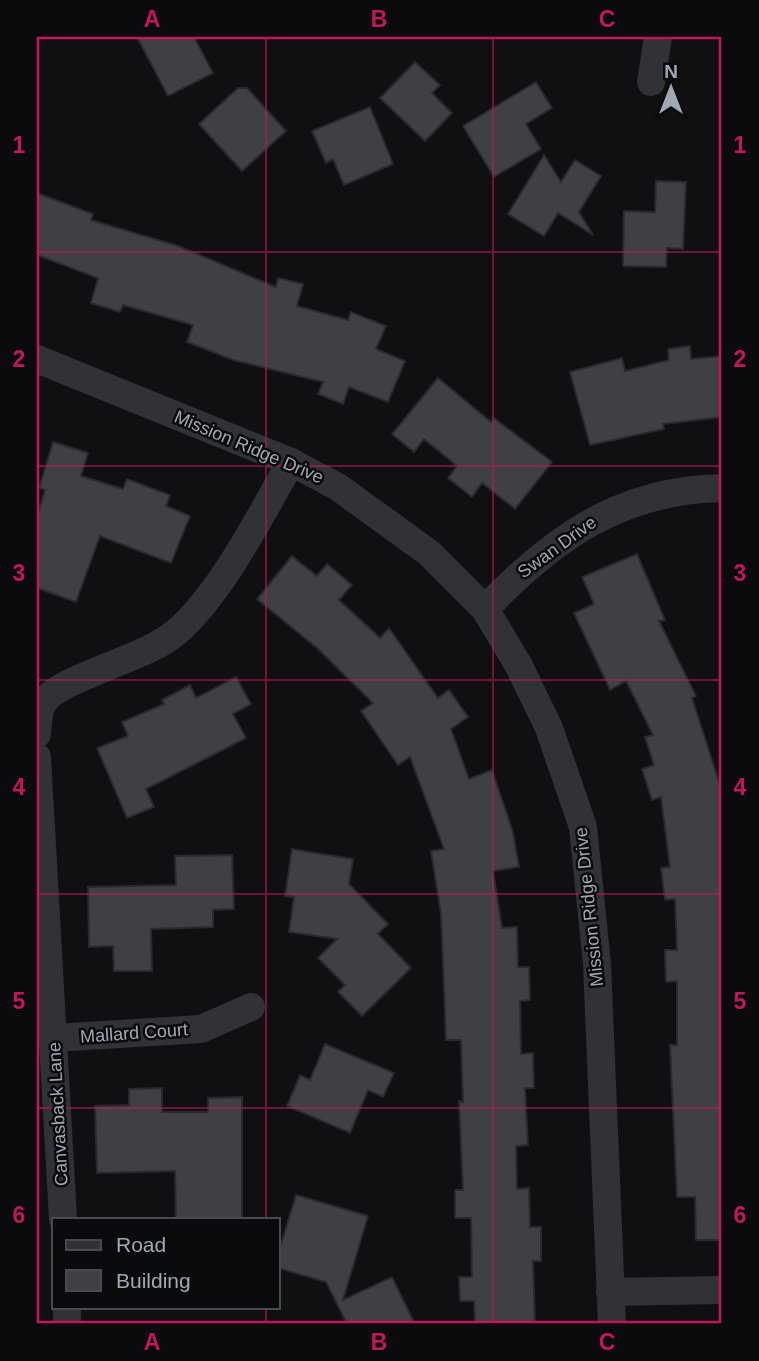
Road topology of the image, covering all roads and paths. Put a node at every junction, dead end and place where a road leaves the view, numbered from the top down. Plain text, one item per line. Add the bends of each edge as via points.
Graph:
1 (659, 37) edge
2 (651, 82) dead end
3 (37, 359) edge
4 (291, 462) junction
5 (722, 488) edge
6 (485, 609) junction
7 (37, 734) edge
8 (37, 757) edge
9 (251, 1007) dead end
10 (54, 1038) junction
11 (63, 1218) edge
12 (722, 1290) edge
13 (610, 1292) junction
14 (612, 1324) edge

1 - 2 street
3 - 4 street, Mission Ridge Drive
4 - 6 street, Mission Ridge Drive via 338,487 429,553
4 - 7 street via 233,563 182,625 141,655 54,691 42,704
5 - 6 street, Swan Drive via 692,489 628,503 590,521 525,567
6 - 13 street, Mission Ridge Drive via 549,728 583,827 597,964
8 - 10 street, Canvasback Lane
9 - 10 street, Mallard Court via 201,1029
10 - 11 street, Canvasback Lane
12 - 13 street
13 - 14 street, Mission Ridge Drive

